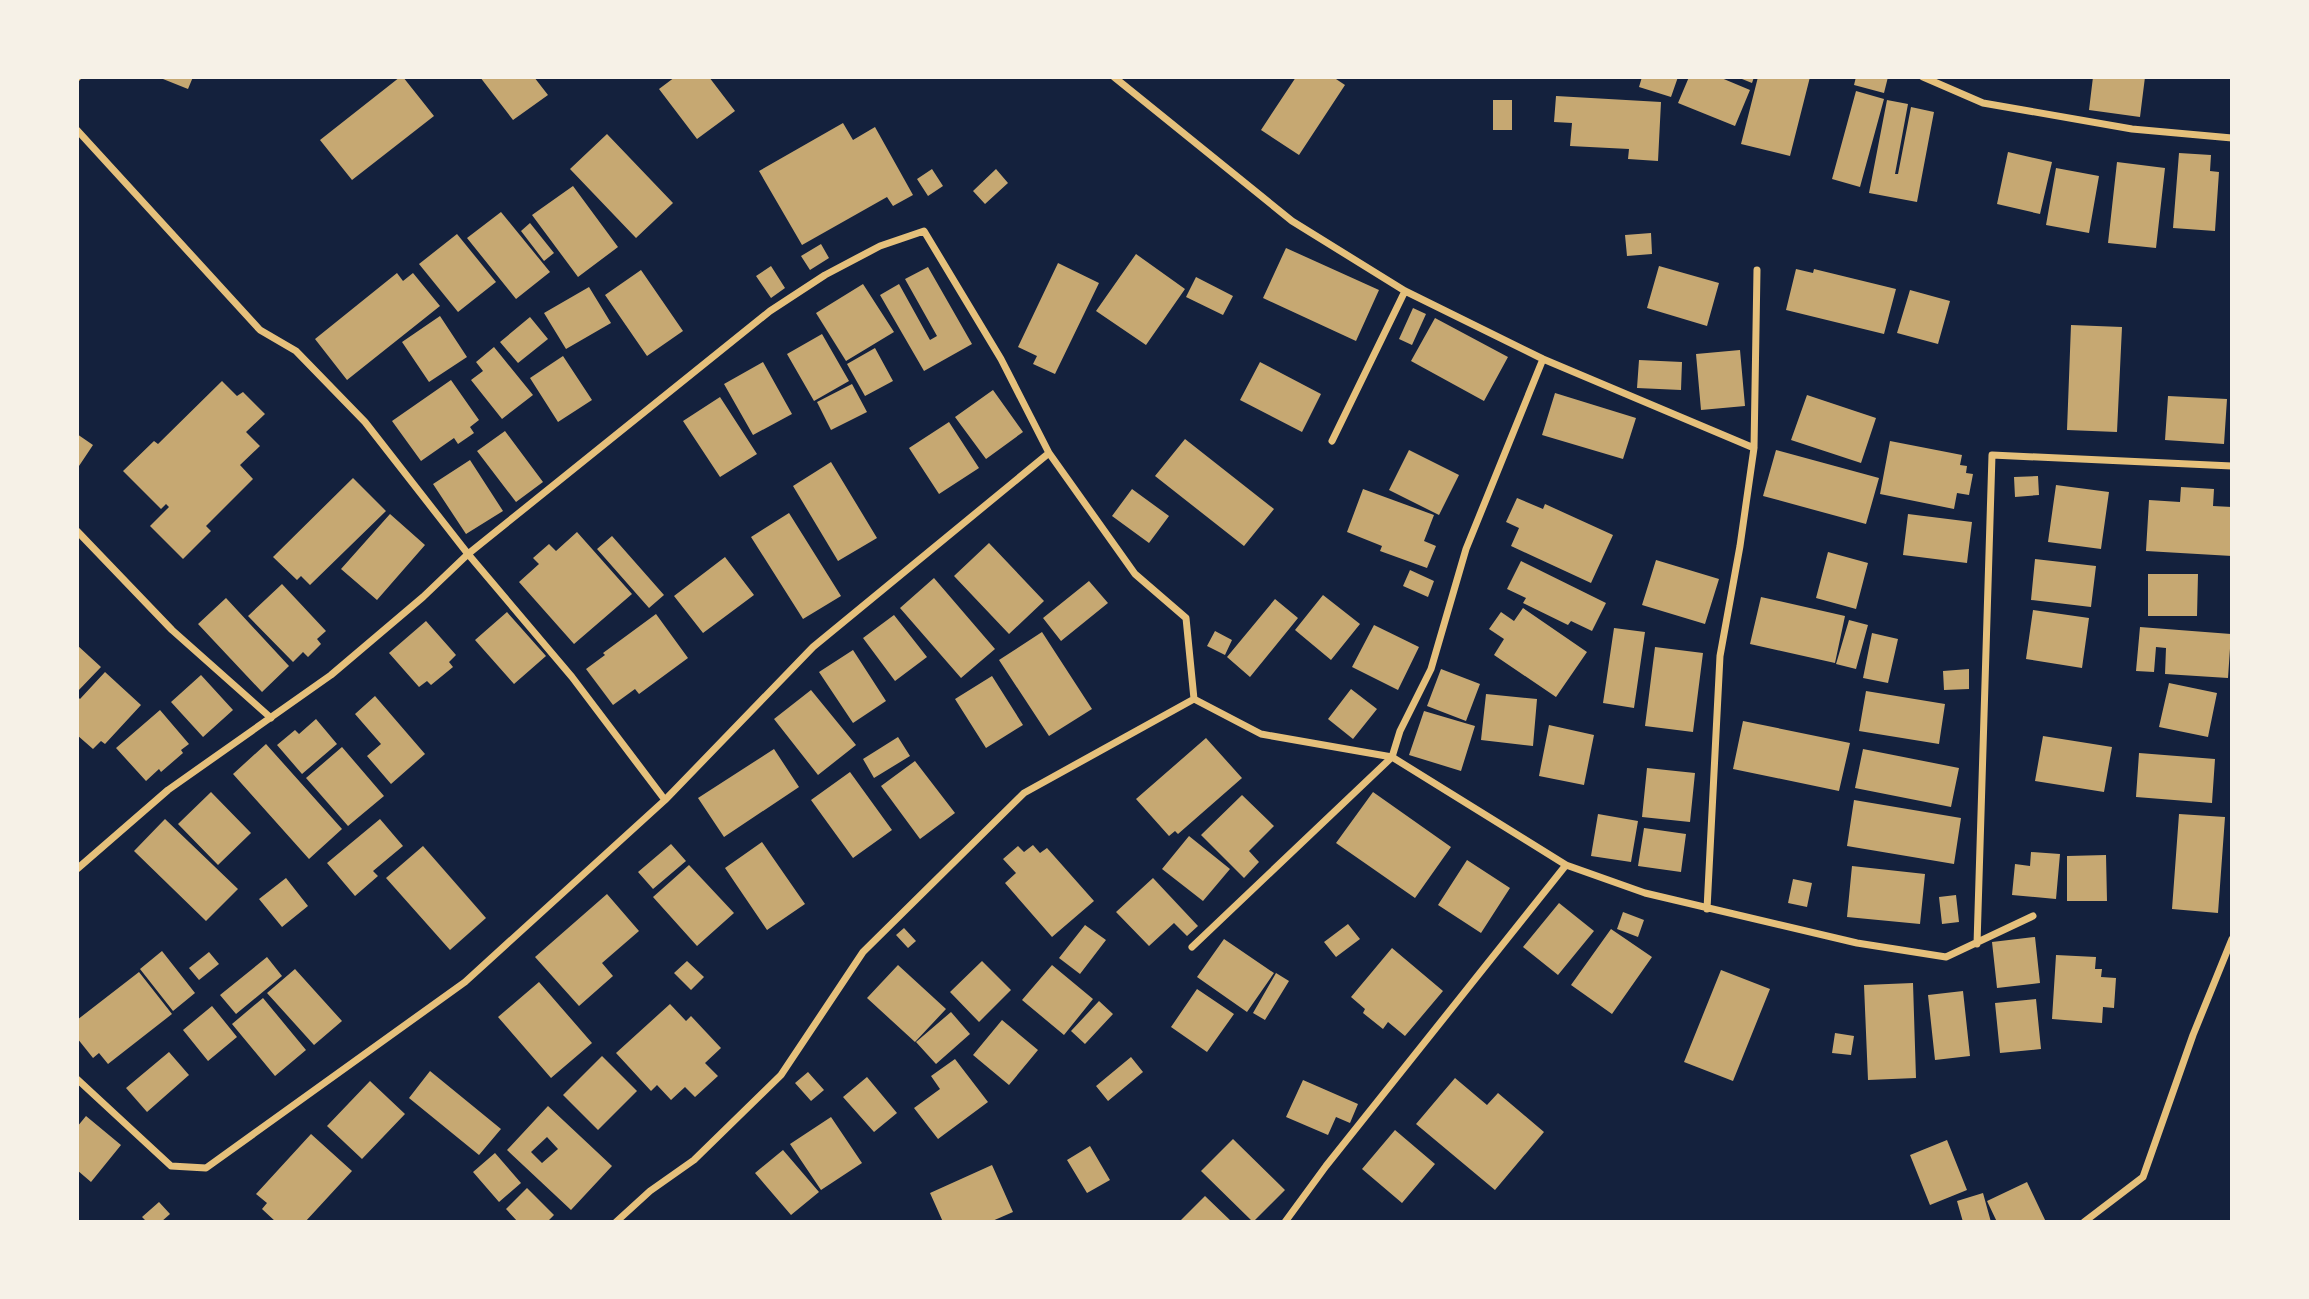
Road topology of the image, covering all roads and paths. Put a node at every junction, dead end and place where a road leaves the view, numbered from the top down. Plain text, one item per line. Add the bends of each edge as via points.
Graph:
1 (1114, 77) edge
2 (1923, 77) edge
3 (77, 130) edge
4 (2232, 138) edge
5 (1757, 270) dead end
6 (1405, 291) junction
7 (1543, 359) junction
8 (1332, 441) dead end
9 (1754, 448) junction
10 (1049, 453) junction
11 (2232, 466) edge
12 (77, 531) edge
13 (468, 554) junction
14 (1194, 699) junction
15 (271, 718) junction
16 (1392, 757) junction
17 (665, 800) junction
18 (1566, 865) junction
19 (77, 869) edge
20 (1707, 909) junction
21 (2034, 916) dead end
22 (2232, 939) edge
23 (1976, 944) junction
24 (1192, 947) dead end
25 (77, 1079) edge
26 (617, 1222) edge
27 (1285, 1222) edge
28 (2084, 1222) edge

1 - 6 street via 1292,221
2 - 4 street via 1983,103 2132,129
3 - 13 street via 260,330 296,351 365,422
5 - 9 street
6 - 7 street
6 - 8 street
7 - 9 street
7 - 16 street via 1466,549 1432,669
9 - 20 street via 1720,656
10 - 13 street via 1001,359 924,231 880,246 770,312
10 - 14 street via 1135,574 1186,618
10 - 17 street via 813,647
11 - 23 street via 1992,454
12 - 15 street via 172,630
13 - 15 street via 331,675
13 - 17 street via 572,677
14 - 16 street via 1261,734
14 - 26 street via 1024,793 863,952 781,1075 694,1160
15 - 19 street via 168,790
16 - 18 street
16 - 24 street
17 - 25 street via 466,982 206,1168 171,1166
18 - 20 street
18 - 27 street
20 - 23 street via 1857,943 1946,957
21 - 23 street
22 - 28 street via 2143,1177

